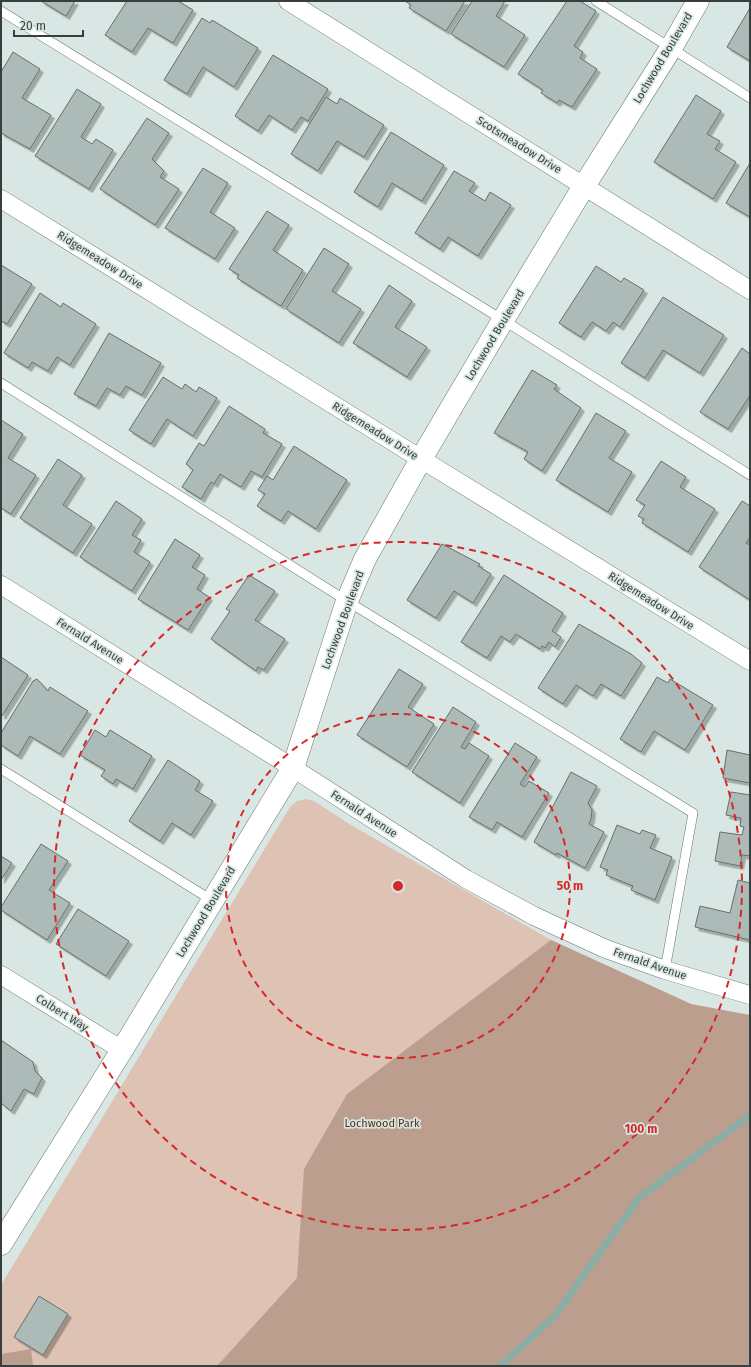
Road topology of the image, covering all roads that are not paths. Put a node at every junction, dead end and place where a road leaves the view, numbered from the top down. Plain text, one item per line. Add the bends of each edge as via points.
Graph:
1 (288, 1) edge
2 (596, 1) edge
3 (698, 1) edge
4 (1, 11) edge
5 (671, 48) junction
6 (750, 98) edge
7 (584, 186) junction
8 (1, 199) edge
9 (750, 290) edge
10 (503, 320) junction
11 (1, 383) edge
12 (421, 459) junction
13 (750, 475) edge
14 (1, 585) edge
15 (347, 601) junction
16 (750, 661) edge
17 (293, 768) junction
18 (1, 769) edge
19 (213, 901) junction
20 (665, 970) junction
21 (1, 975) edge
22 (750, 995) edge
23 (122, 1050) junction
24 (1, 1244) edge

1 - 7 street, Scotsmeadow Drive
2 - 5 lane
3 - 5 street, Lochwood Boulevard
4 - 10 lane
5 - 6 lane
5 - 7 street, Lochwood Boulevard
7 - 9 street, Scotsmeadow Drive
7 - 10 street, Lochwood Boulevard
8 - 12 street, Ridgemeadow Drive
10 - 12 street, Lochwood Boulevard
10 - 13 lane
11 - 15 lane
12 - 15 street, Lochwood Boulevard via 365,559
12 - 16 street, Ridgemeadow Drive
14 - 17 street, Fernald Avenue
15 - 17 street, Lochwood Boulevard
15 - 20 lane via 693,812
17 - 19 street, Lochwood Boulevard
17 - 20 street, Fernald Avenue via 466,879 534,916 606,949
18 - 19 lane
19 - 23 street, Lochwood Boulevard
20 - 22 street, Fernald Avenue
21 - 23 street, Colbert Way
23 - 24 street, Lochwood Boulevard

